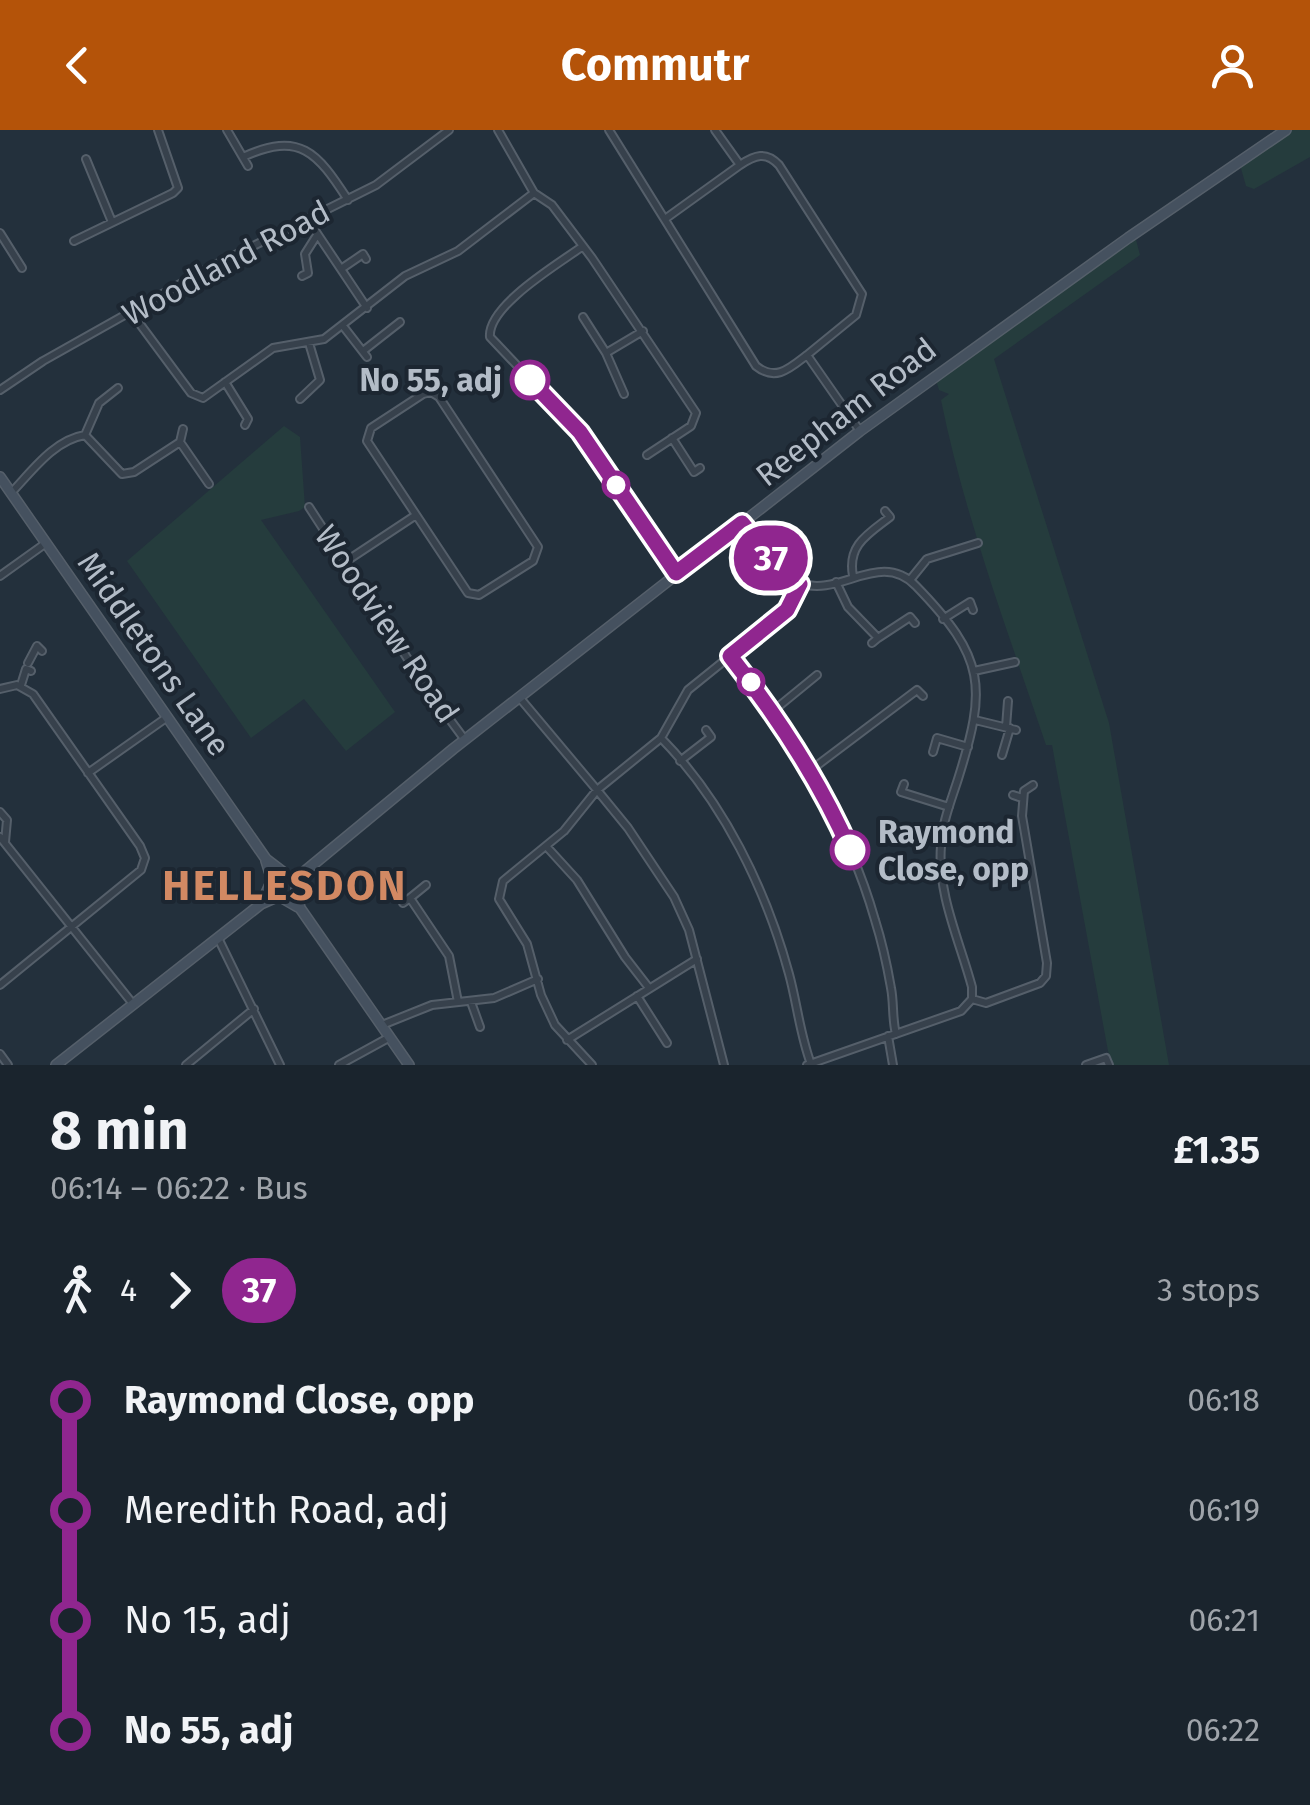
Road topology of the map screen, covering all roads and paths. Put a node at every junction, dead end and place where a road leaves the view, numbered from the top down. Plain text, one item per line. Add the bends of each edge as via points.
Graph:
1 (158, 130) edge
2 (226, 130) edge
3 (448, 130) edge
4 (498, 130) edge
5 (609, 130) edge
6 (715, 130) edge
7 (1286, 130) edge
8 (243, 156) junction
9 (86, 159) dead end
10 (740, 165) junction
11 (248, 166) dead end
12 (534, 194) junction
13 (348, 200) junction
14 (665, 219) junction
15 (308, 220) junction
16 (112, 222) junction
17 (0, 233) edge
18 (318, 235) junction
19 (74, 242) dead end
20 (582, 246) junction
21 (362, 253) dead end
22 (22, 268) dead end
23 (340, 269) junction
24 (302, 276) dead end
25 (367, 308) junction
26 (131, 312) junction
27 (583, 317) dead end
28 (400, 322) dead end
29 (343, 326) junction
30 (643, 331) junction
31 (309, 343) junction
32 (606, 352) junction
33 (807, 355) junction
34 (225, 382) junction
35 (118, 388) dead end
36 (0, 390) edge
37 (624, 394) dead end
38 (300, 399) dead end
39 (248, 421) dead end
40 (184, 429) dead end
41 (860, 430) junction
42 (85, 434) junction
43 (672, 438) junction
44 (180, 442) junction
45 (647, 454) dead end
46 (700, 468) dead end
47 (0, 477) edge
48 (210, 484) dead end
49 (11, 493) junction
50 (308, 507) dead end
51 (890, 513) dead end
52 (416, 515) junction
53 (742, 523) junction
54 (46, 543) junction
55 (973, 548) dead end
56 (344, 562) junction
57 (676, 573) junction
58 (0, 576) edge
59 (853, 576) junction
60 (910, 580) junction
61 (836, 582) junction
62 (800, 584) junction
63 (968, 593) dead end
64 (914, 617) dead end
65 (942, 619) junction
66 (37, 646) dead end
67 (730, 656) junction
68 (1009, 661) dead end
69 (974, 670) junction
70 (818, 674) dead end
71 (21, 686) junction
72 (0, 689) edge
73 (917, 690) dead end
74 (519, 698) junction
75 (1008, 701) dead end
76 (773, 711) junction
77 (166, 718) junction
78 (975, 720) junction
79 (1011, 728) junction
80 (940, 729) dead end
81 (712, 733) dead end
82 (661, 738) junction
83 (937, 738) junction
84 (465, 740) junction
85 (968, 748) junction
86 (932, 752) dead end
87 (1002, 755) dead end
88 (680, 762) junction
89 (810, 770) junction
90 (88, 773) junction
91 (1033, 785) dead end
92 (596, 790) junction
93 (901, 792) dead end
94 (1012, 795) dead end
95 (1022, 798) junction
96 (949, 807) junction
97 (0, 812) edge
98 (2, 840) edge
99 (546, 846) junction
100 (266, 859) junction
101 (310, 865) junction
102 (285, 872) junction
103 (272, 882) junction
104 (426, 885) dead end
105 (296, 887) junction
106 (282, 897) junction
107 (261, 904) junction
108 (300, 908) junction
109 (72, 928) junction
110 (218, 938) junction
111 (697, 959) junction
112 (538, 980) junction
113 (0, 984) edge
114 (649, 988) junction
115 (637, 996) junction
116 (972, 1000) junction
117 (458, 1002) junction
118 (471, 1002) junction
119 (133, 1004) junction
120 (254, 1009) junction
121 (382, 1025) junction
122 (480, 1027) dead end
123 (892, 1035) junction
124 (390, 1037) junction
125 (567, 1040) junction
126 (667, 1043) dead end
127 (0, 1054) edge
128 (809, 1064) edge
129 (8, 1065) edge
130 (56, 1065) edge
131 (186, 1065) edge
132 (280, 1065) edge
133 (339, 1065) edge
134 (409, 1065) edge
135 (592, 1065) edge
136 (724, 1065) edge
137 (893, 1065) edge
138 (1086, 1065) edge
139 (1109, 1065) edge

1 - 16 street via 178,188
2 - 8 street
3 - 13 street, Woodland Road
4 - 12 street
5 - 14 street
6 - 10 street
7 - 41 street, Reepham Road
8 - 11 street
8 - 13 street via 268,145 306,149
9 - 16 street
10 - 14 street
10 - 33 street via 755,155 772,157 862,294 856,315
12 - 20 street via 552,205
12 - 25 street via 458,252 405,276
13 - 15 street, Woodland Road
14 - 33 street via 756,366 779,374
15 - 18 street
15 - 26 street, Woodland Road
16 - 19 street
17 - 22 street
18 - 23 street
18 - 24 street via 305,254 308,273
20 - 30 street
20 - 57 street via 503,307 490,338 580,432
21 - 23 street
23 - 25 street
25 - 29 street
26 - 34 street via 194,396
26 - 36 street, Woodland Road
27 - 32 street
28 - 29 street via 365,354
29 - 31 street
30 - 32 street
30 - 43 street via 696,412 691,426
31 - 34 street via 274,348
31 - 38 street via 320,380
32 - 37 street
33 - 41 street
34 - 39 street
35 - 42 street via 99,403
40 - 44 street
41 - 53 street, Reepham Road
42 - 44 street via 122,474
42 - 49 street via 46,456
43 - 45 street
43 - 46 street via 694,472
44 - 48 street
47 - 49 street, Middletons Lane
49 - 54 street, Middletons Lane
50 - 56 street, Woodview Road
51 - 59 street via 855,547
52 - 52 street via 367,436 431,392 536,541 536,557 484,594 470,595
52 - 56 street
53 - 57 street, Reepham Road
53 - 62 street
54 - 58 street
54 - 77 street, Middletons Lane
55 - 60 street via 927,559
56 - 84 street, Woodview Road
57 - 74 street, Reepham Road
59 - 60 street via 883,571
59 - 61 street
60 - 65 street
61 - 62 street
61 - 64 street via 875,641
62 - 67 street via 787,610
63 - 65 street via 972,606
65 - 69 street
66 - 71 street
67 - 76 street
67 - 82 street via 682,697
68 - 69 street
69 - 78 street
70 - 76 street
71 - 72 street
71 - 90 street
73 - 89 street
74 - 84 street, Reepham Road
74 - 92 street
75 - 79 street
76 - 89 street
77 - 90 street
77 - 100 street, Middletons Lane
78 - 79 street
78 - 85 street
79 - 87 street
80 - 83 street
81 - 88 street
82 - 88 street
82 - 92 street
83 - 85 street
83 - 86 street
84 - 101 street, Reepham Road
85 - 96 street
88 - 128 street via 729,831 765,902
89 - 123 street via 865,886 885,956
90 - 109 street via 145,858 141,870
91 - 95 street
92 - 99 street
92 - 111 street via 662,877
93 - 96 street
94 - 95 street
95 - 116 street via 1048,972 1040,983 986,1002
96 - 116 street via 940,845 942,880
97 - 98 street via 7,820
98 - 109 street
99 - 112 street via 509,875 499,892
99 - 114 street via 577,880
100 - 102 street, Middletons Lane
100 - 103 street, Middletons Lane
101 - 102 street, Reepham Road
101 - 105 street, Reepham Road
102 - 103 street, Reepham Road
102 - 105 street
103 - 106 street
103 - 107 street, Reepham Road
104 - 117 street via 407,900 450,956
105 - 106 street, Reepham Road
105 - 108 street
106 - 107 street, Reepham Road
106 - 108 street
107 - 110 street, Reepham Road
108 - 121 street
109 - 113 street
109 - 119 street
110 - 119 street, Reepham Road
110 - 120 street
111 - 114 street
111 - 136 street
112 - 118 street
112 - 125 street
114 - 115 street
115 - 125 street
115 - 126 street
116 - 123 street via 960,1011
117 - 118 street
117 - 121 street
118 - 122 street
119 - 130 street, Reepham Road
120 - 131 street
120 - 132 street
121 - 124 street
123 - 128 street
123 - 137 street
124 - 133 street
124 - 134 street
125 - 135 street
127 - 129 street
138 - 139 street via 1106,1058

